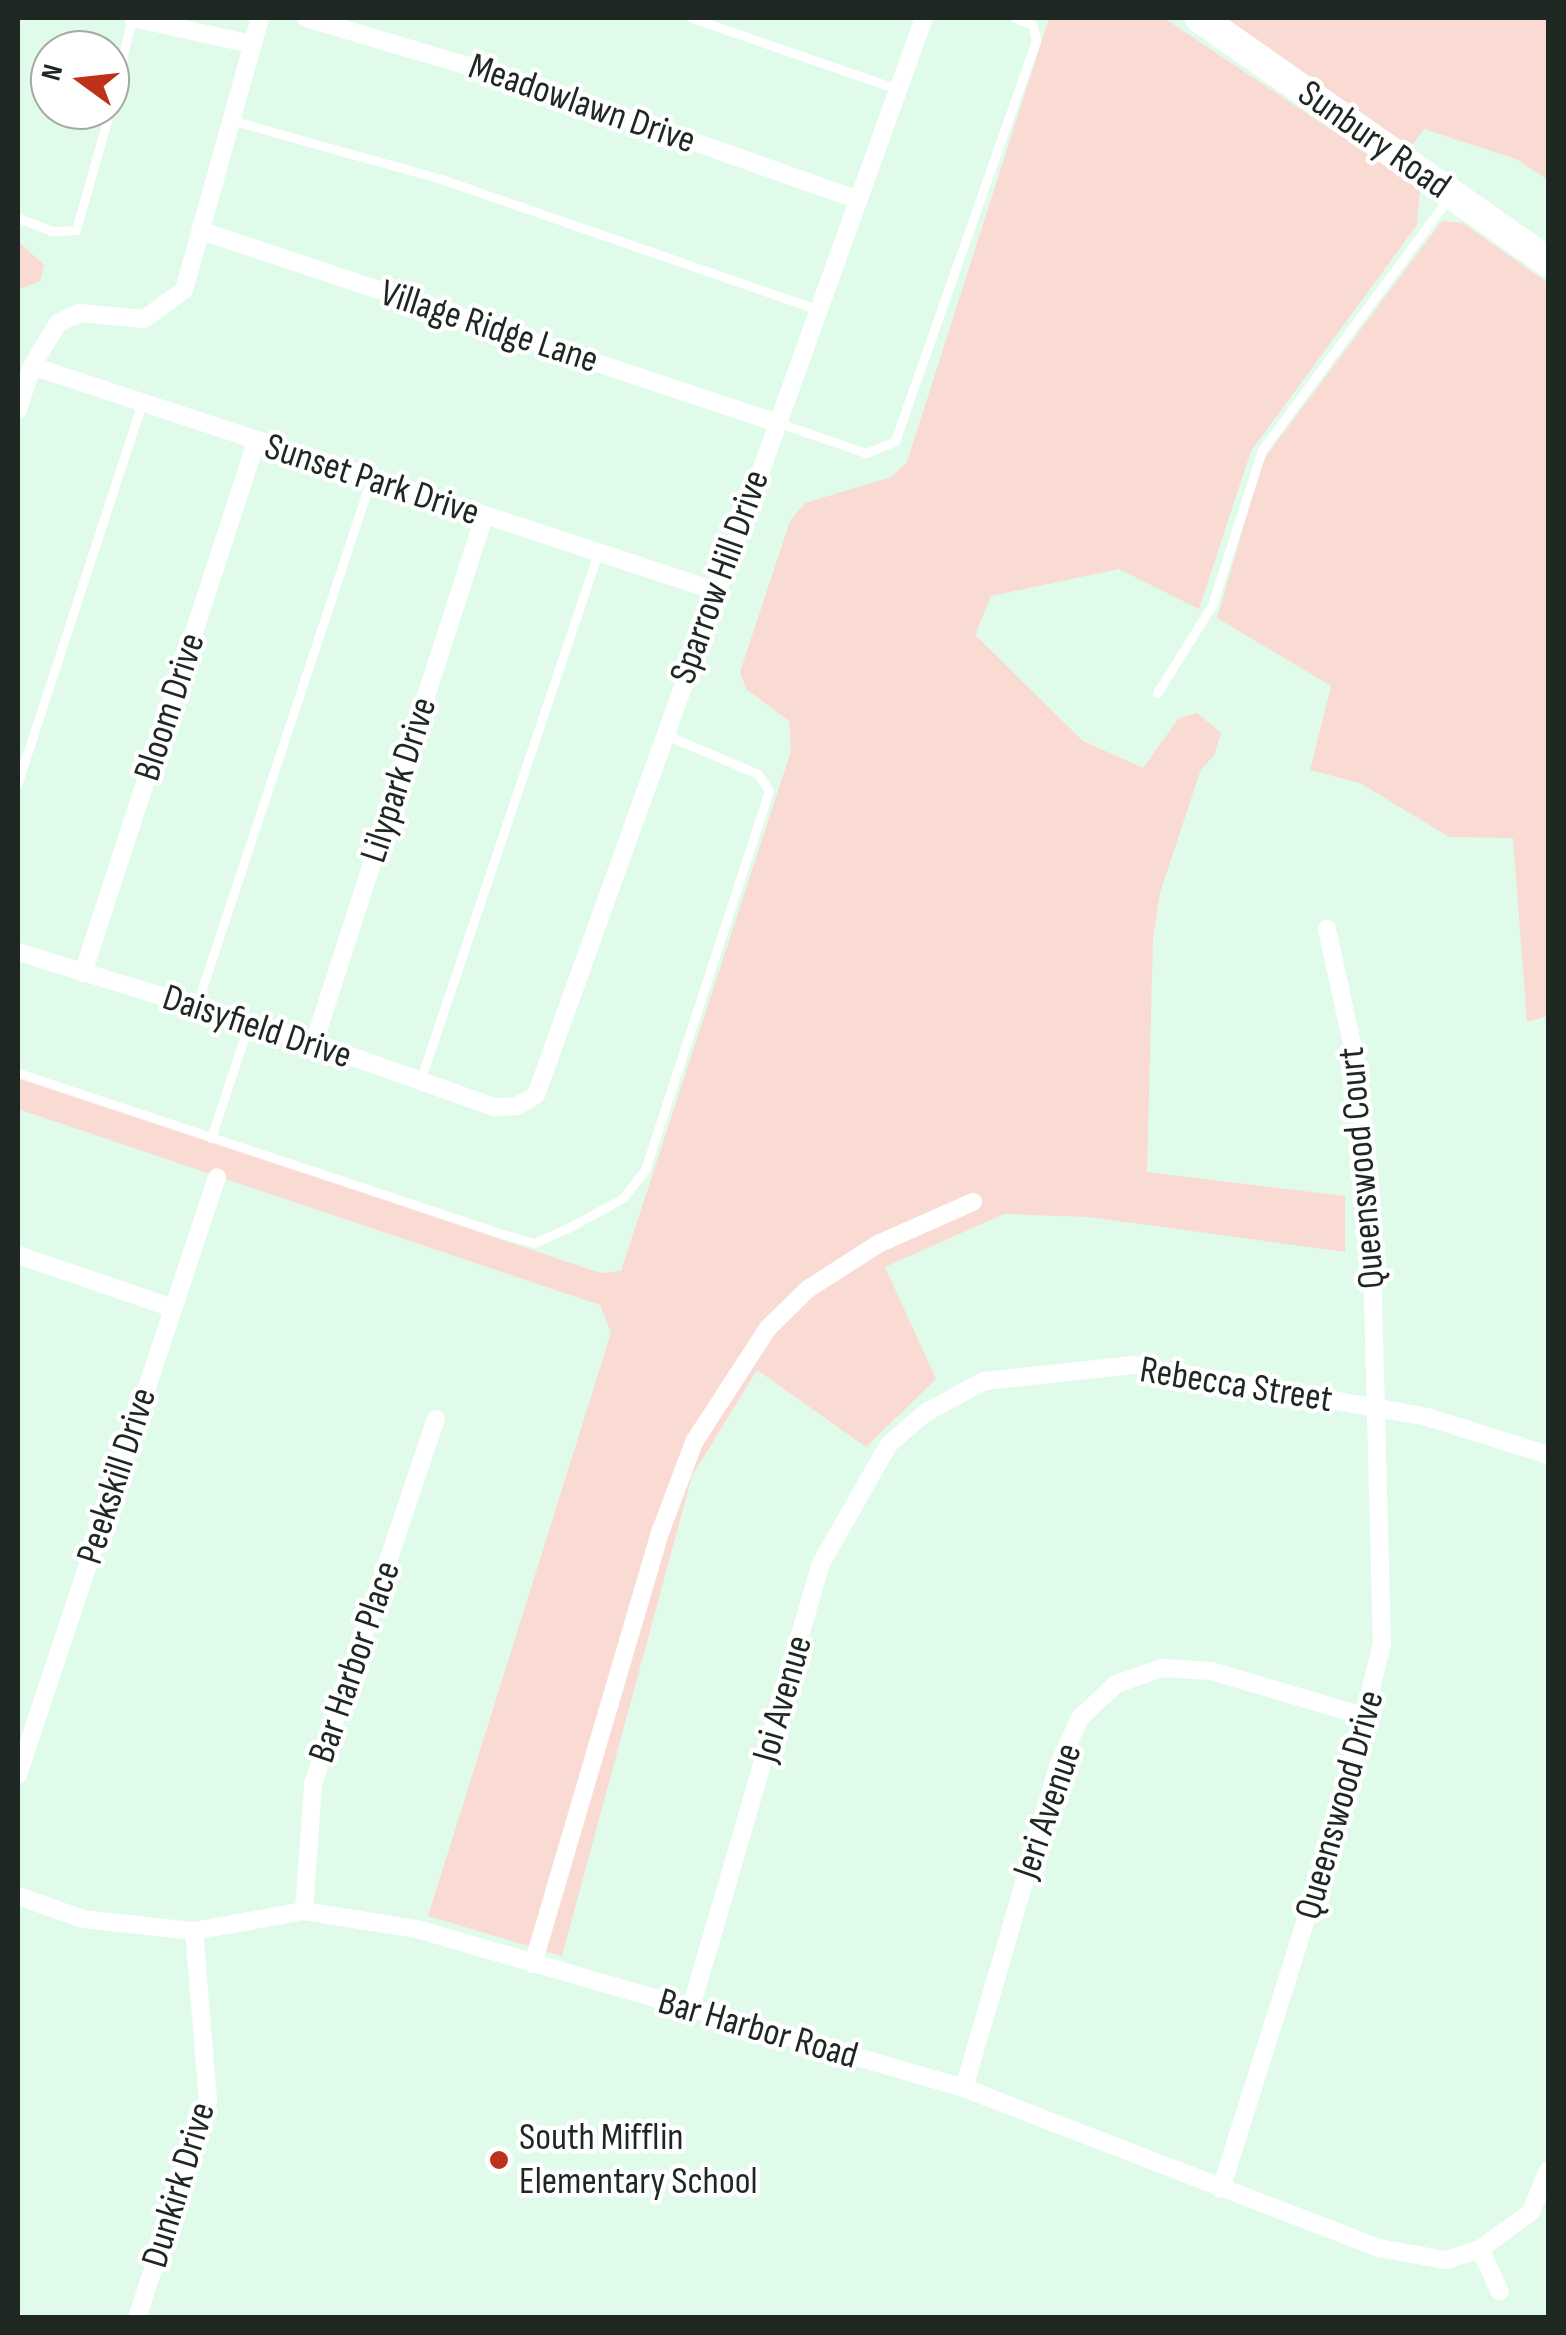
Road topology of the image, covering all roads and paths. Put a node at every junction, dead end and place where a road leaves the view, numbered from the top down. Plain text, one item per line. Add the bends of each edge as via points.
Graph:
1 (132, 18) edge
2 (260, 18) edge
3 (306, 18) edge
4 (692, 18) edge
5 (924, 18) edge
6 (1016, 18) edge
7 (1200, 18) edge
8 (248, 44) junction
9 (897, 89) junction
10 (229, 120) junction
11 (104, 130) edge
12 (1452, 194) junction
13 (855, 199) junction
14 (18, 218) edge
15 (202, 230) junction
16 (1548, 262) edge
17 (816, 309) junction
18 (32, 366) junction
19 (142, 403) junction
20 (18, 410) edge
21 (777, 422) junction
22 (256, 442) junction
23 (371, 479) junction
24 (484, 517) junction
25 (598, 553) junction
26 (713, 590) junction
27 (1157, 693) dead end
28 (664, 734) junction
29 (18, 782) edge
30 (1327, 930) dead end
31 (18, 952) edge
32 (83, 972) junction
33 (196, 1007) junction
34 (250, 1023) junction
35 (314, 1043) junction
36 (18, 1073) edge
37 (420, 1080) junction
38 (494, 1107) joint
39 (211, 1138) junction
40 (217, 1177) dead end
41 (973, 1202) dead end
42 (18, 1255) edge
43 (173, 1308) junction
44 (1380, 1409) junction
45 (925, 1414) joint
46 (436, 1418) dead end
47 (1548, 1455) edge
48 (1367, 1717) junction
49 (18, 1775) edge
50 (18, 1896) edge
51 (304, 1911) junction
52 (194, 1931) junction
53 (533, 1964) junction
54 (690, 2010) junction
55 (964, 2088) junction
56 (1548, 2170) edge
57 (1221, 2189) junction
58 (1480, 2249) junction
59 (1500, 2292) dead end
60 (138, 2318) edge

1 - 8 street
2 - 8 street
3 - 13 street, Meadowlawn Drive via 542,88
4 - 9 lane
5 - 9 street, Sparrow Hill Drive
6 - 21 lane via 1034,25 1036,41 895,441 866,453
7 - 12 main road, Sunbury Road
8 - 10 street
9 - 13 street, Sparrow Hill Drive
10 - 15 street
10 - 17 lane via 426,174
11 - 14 lane via 76,230 52,231
12 - 16 main road, Sunbury Road
12 - 27 lane via 1262,450 1212,604
13 - 17 street, Sparrow Hill Drive
15 - 18 street via 184,290 144,319 79,313 58,323
15 - 21 street, Village Ridge Lane
17 - 21 street, Sparrow Hill Drive
18 - 19 street, Sunset Park Drive
18 - 20 street
19 - 22 street, Sunset Park Drive
19 - 29 lane
21 - 26 street, Sparrow Hill Drive
22 - 23 street, Sunset Park Drive
22 - 32 street, Bloom Drive
23 - 24 street, Sunset Park Drive
23 - 33 lane
24 - 25 street, Sunset Park Drive
24 - 35 street, Lilypark Drive
25 - 26 street, Sunset Park Drive
25 - 37 lane
26 - 28 street, Sparrow Hill Drive
28 - 38 street, Sparrow Hill Drive via 548,1076 517,1106
28 - 39 lane via 758,774 769,791 645,1170 623,1198 534,1243
30 - 44 street, Queenswood Court via 1354,1053 1370,1184
31 - 32 street, Daisyfield Drive
32 - 33 street, Daisyfield Drive
33 - 34 street, Daisyfield Drive
34 - 35 street, Daisyfield Drive
34 - 39 lane
35 - 37 street, Daisyfield Drive
36 - 39 lane
37 - 38 street, Daisyfield Drive
40 - 43 street, Peekskill Drive
41 - 53 street via 878,1244 808,1289 768,1328 694,1442 661,1530
42 - 43 street
43 - 49 street, Peekskill Drive
44 - 45 street, Rebecca Street via 1133,1365 984,1381
44 - 47 street, Rebecca Street via 1496,1435
44 - 48 street, Queenswood Drive via 1385,1596
45 - 54 street, Joi Avenue via 889,1444 820,1564
46 - 51 street, Bar Harbor Place via 313,1784
48 - 55 street, Jeri Avenue via 1211,1672 1162,1668 1116,1684 1080,1718 1059,1764
48 - 57 street, Queenswood Drive
50 - 52 street, Bar Harbor Road via 83,1919
51 - 52 street, Bar Harbor Road
51 - 53 street, Bar Harbor Road via 418,1929
52 - 60 street, Dunkirk Drive via 208,2101
53 - 54 street, Bar Harbor Road
54 - 55 street, Bar Harbor Road
55 - 57 street, Bar Harbor Road
56 - 58 street via 1530,2212
57 - 58 street, Bar Harbor Road via 1379,2248 1446,2260
58 - 59 street

